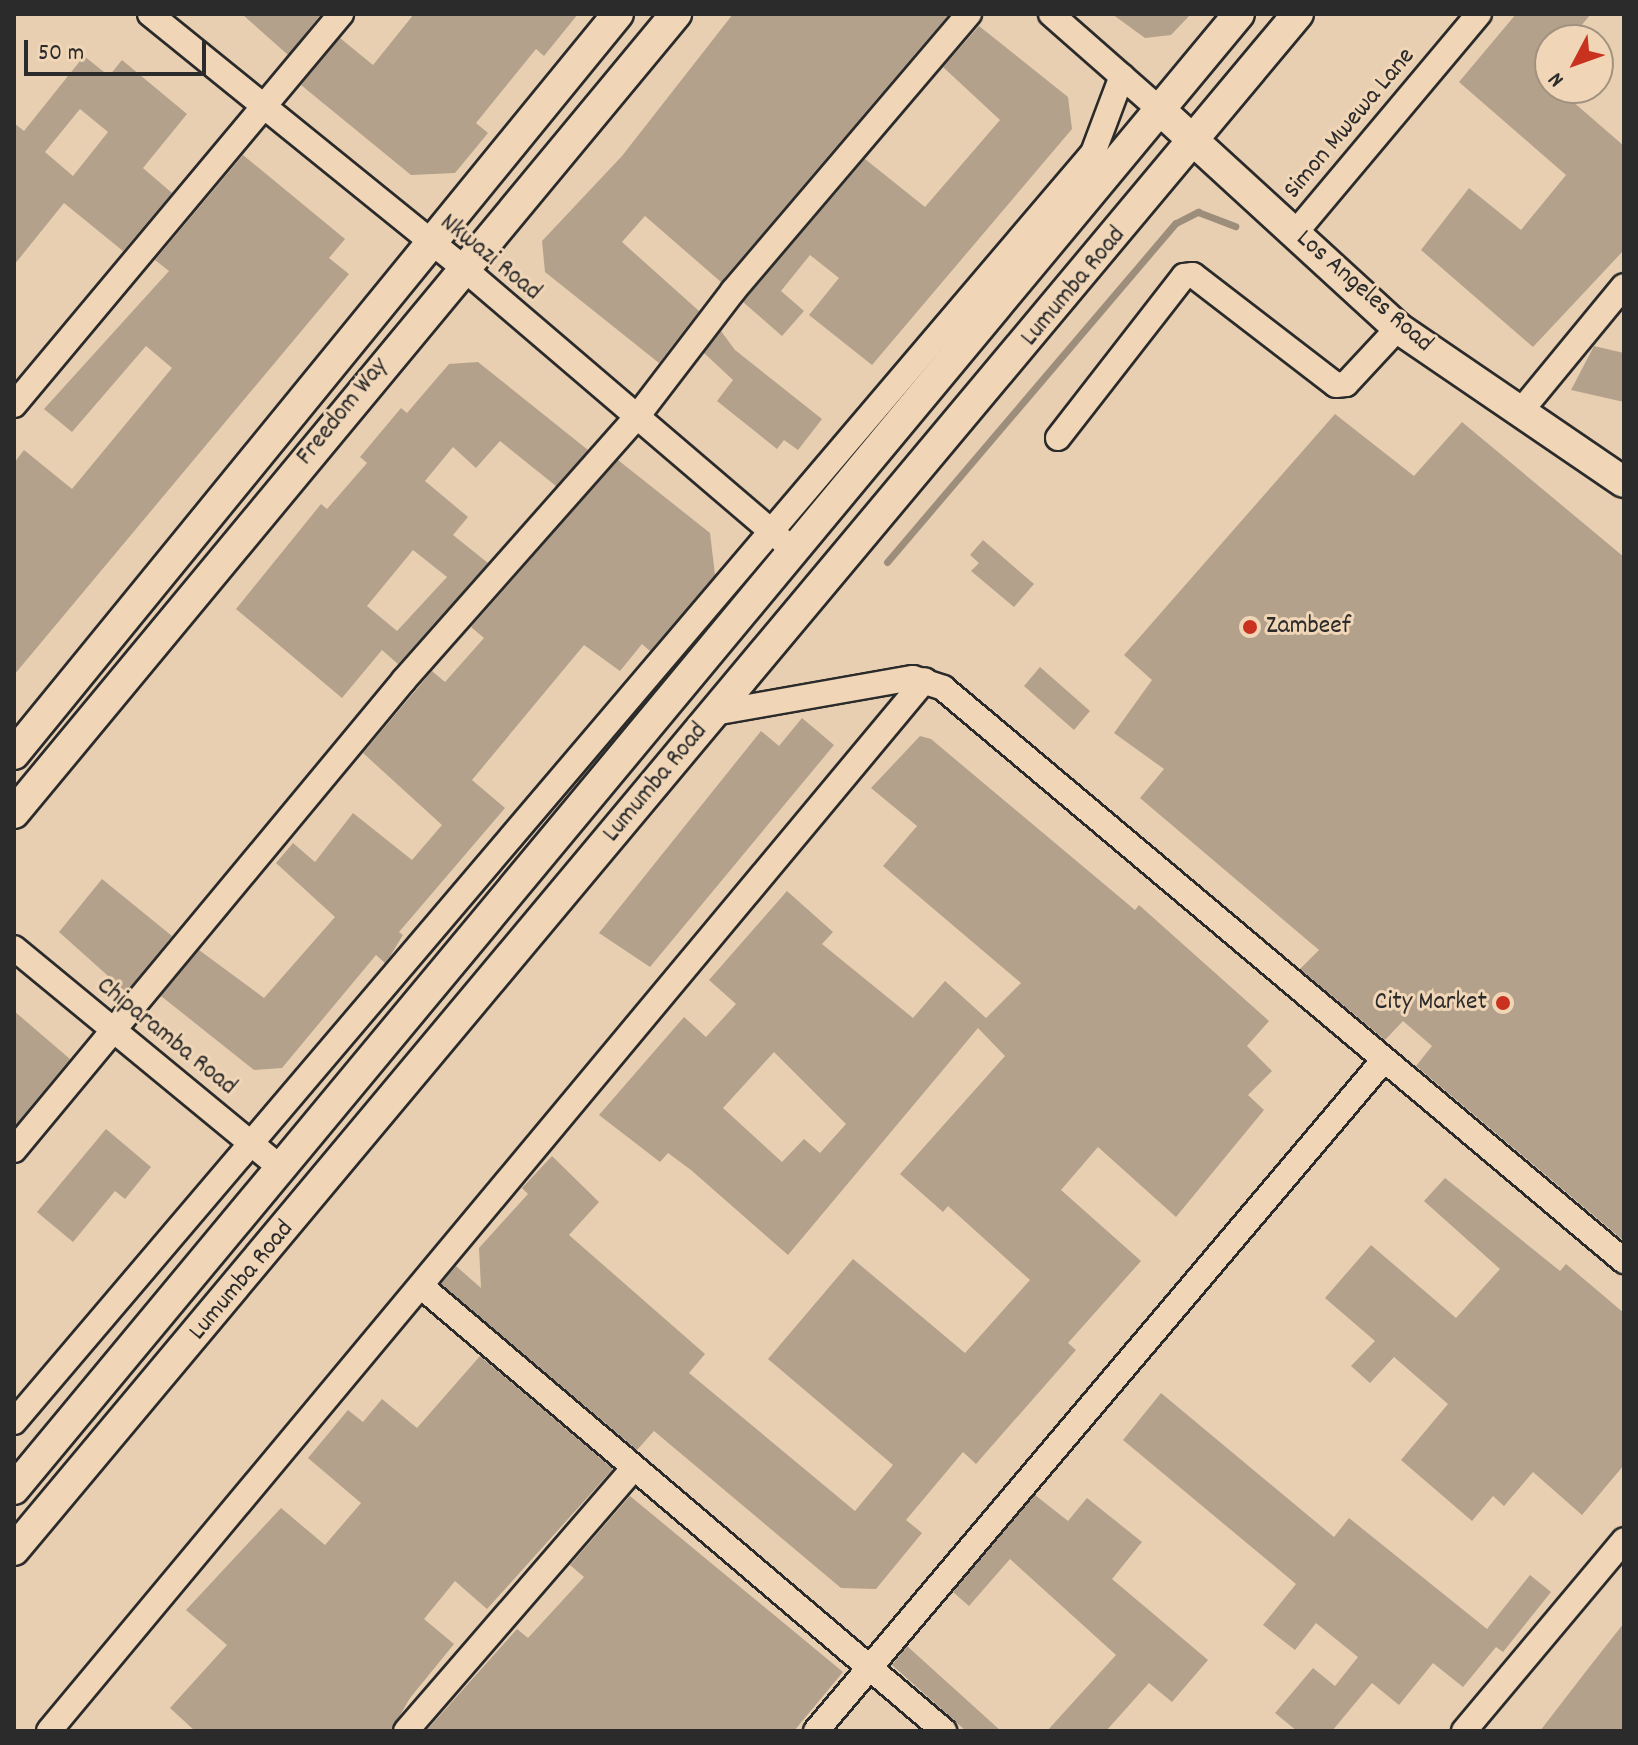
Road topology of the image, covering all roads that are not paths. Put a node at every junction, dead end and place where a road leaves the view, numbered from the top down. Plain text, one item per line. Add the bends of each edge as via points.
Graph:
1 (150, 14) edge
2 (341, 14) edge
3 (618, 14) edge
4 (676, 14) edge
5 (969, 14) edge
6 (1051, 14) edge
7 (1239, 14) edge
8 (1298, 14) edge
9 (1479, 14) edge
10 (1122, 76) junction
11 (263, 108) junction
12 (1159, 109) junction
13 (1195, 142) junction
14 (1295, 233) junction
15 (427, 243) junction
16 (462, 267) junction
17 (1624, 286) edge
18 (1398, 328) junction
19 (14, 405) edge
20 (1520, 412) junction
21 (636, 418) junction
22 (1058, 438) dead end
23 (1624, 482) edge
24 (782, 541) junction
25 (925, 680) junction
26 (714, 713) junction
27 (14, 754) edge
28 (14, 813) edge
29 (14, 948) edge
30 (115, 1031) junction
31 (1383, 1061) junction
32 (253, 1145) junction
33 (14, 1150) edge
34 (282, 1169) junction
35 (1624, 1261) edge
36 (421, 1286) junction
37 (14, 1422) edge
38 (634, 1468) junction
39 (14, 1489) edge
40 (1624, 1540) edge
41 (14, 1550) edge
42 (869, 1668) junction
43 (49, 1731) edge
44 (406, 1731) edge
45 (816, 1731) edge
46 (944, 1731) edge
47 (1464, 1731) edge

1 - 11 street, Nkwazi Road
2 - 11 street
3 - 15 main road, Freedom Way
4 - 16 main road, Freedom Way
5 - 21 street via 733,291
6 - 10 street
7 - 12 main road, Lumumba Road
8 - 13 main road, Lumumba Road
9 - 14 street, Simon Mwewa Lane
10 - 12 street
10 - 24 street via 1093,153
11 - 15 street, Nkwazi Road
11 - 19 street
12 - 13 main road, Los Angeles Road
12 - 24 main road, Lumumba Road
13 - 14 main road, Los Angeles Road
13 - 26 main road, Lumumba Road
14 - 18 main road, Los Angeles Road
15 - 16 street, Nkwazi Road
15 - 27 main road, Freedom Way
16 - 21 street, Nkwazi Road
16 - 28 main road, Freedom Way
17 - 20 street
18 - 20 main road, Los Angeles Road
18 - 22 street via 1346,384 1336,385 1193,275 1184,276
20 - 23 main road, Los Angeles Road
21 - 24 street, Nkwazi Road
21 - 30 street via 404,680
24 - 32 street
24 - 34 main road, Lumumba Road
25 - 26 street
25 - 31 street via 943,688
25 - 36 street
26 - 41 main road, Lumumba Road
29 - 30 street, Chiparamba Road
30 - 32 street, Chiparamba Road
30 - 33 street
31 - 35 street
31 - 42 street
32 - 34 street, Chiparamba Road
32 - 37 street
34 - 39 main road, Lumumba Road
36 - 38 street
36 - 43 street
38 - 42 street
38 - 44 street
40 - 47 street
42 - 45 street
42 - 46 street

